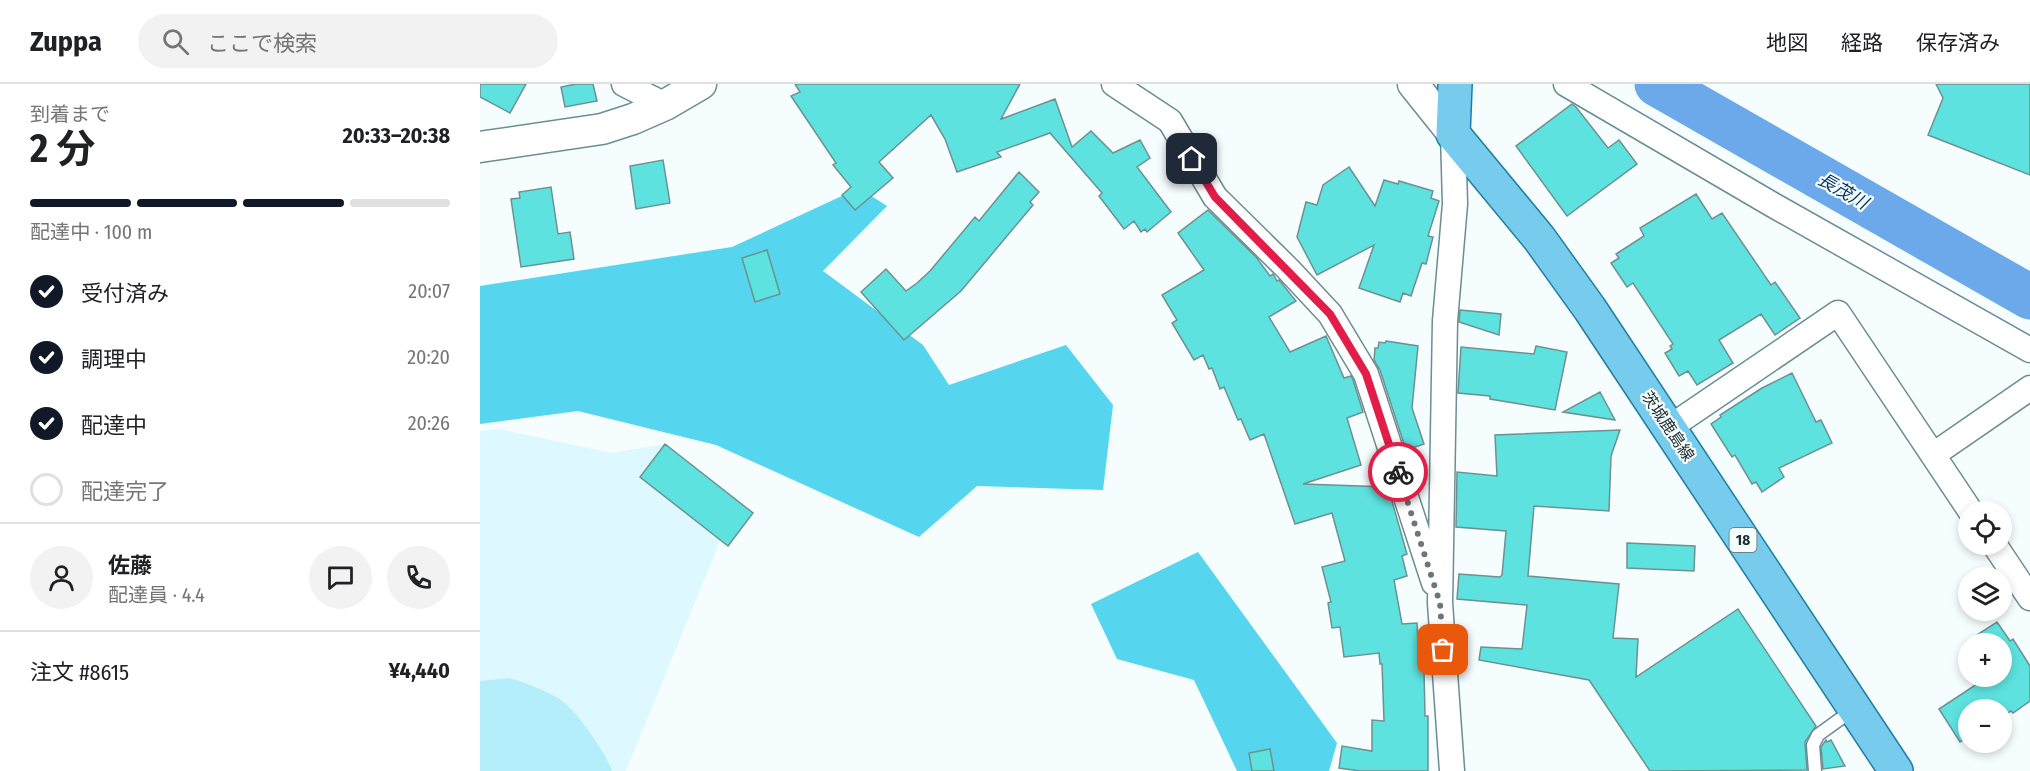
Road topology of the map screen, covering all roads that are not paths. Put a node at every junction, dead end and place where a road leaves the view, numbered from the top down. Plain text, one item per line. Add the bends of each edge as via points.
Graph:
1 (624, 84) edge
2 (701, 84) edge
3 (1114, 84) edge
4 (1413, 84) edge
5 (1455, 84) edge
6 (1566, 84) edge
7 (665, 105) junction
8 (1454, 134) junction
9 (480, 147) edge
10 (2030, 350) edge
11 (2030, 388) edge
12 (1670, 428) junction
13 (1933, 455) junction
14 (1964, 501) edge
15 (2002, 555) edge
16 (2027, 588) edge
17 (1440, 603) junction
18 (1854, 709) junction
19 (1452, 771) edge
20 (1815, 771) edge
21 (1896, 771) edge

1 - 7 street
2 - 7 street
3 - 17 street via 1170,121 1215,197 1330,314 1366,374
4 - 8 street
5 - 8 main road
6 - 10 street
7 - 9 street via 602,129
8 - 12 main road, 茨城鹿島線 / 18 via 1546,247
8 - 17 street via 1455,204 1445,321
11 - 13 street
12 - 13 street via 1838,313
12 - 18 main road, 茨城鹿島線 / 18
13 - 14 street
15 - 16 street
17 - 19 street
18 - 20 lane via 1818,735 1813,745
18 - 21 main road, 茨城鹿島線 / 18

